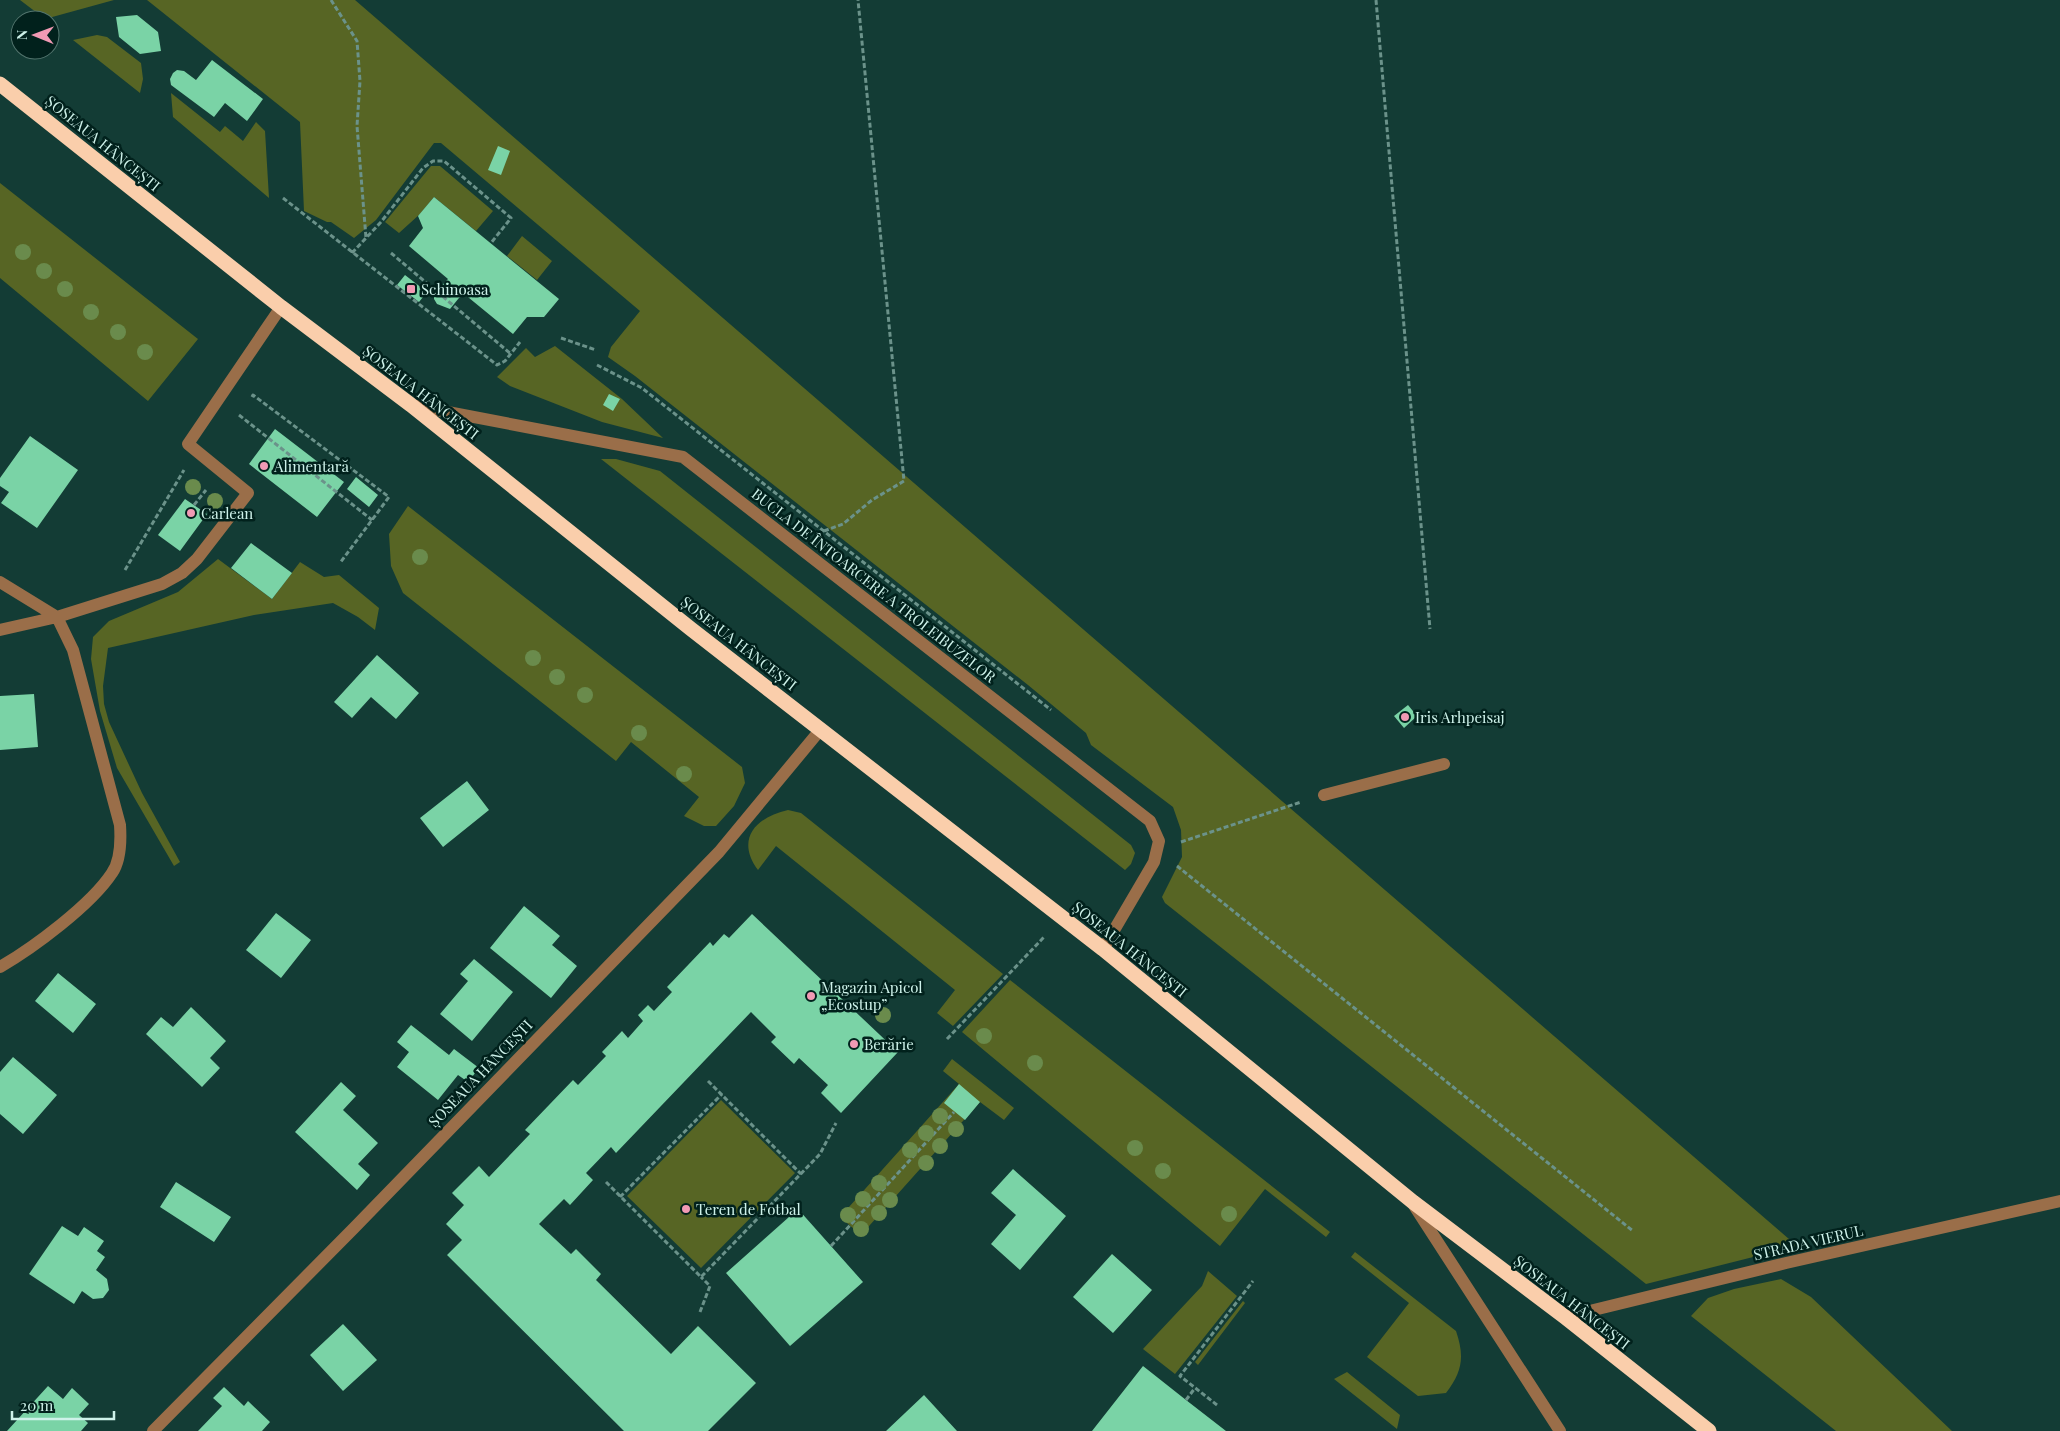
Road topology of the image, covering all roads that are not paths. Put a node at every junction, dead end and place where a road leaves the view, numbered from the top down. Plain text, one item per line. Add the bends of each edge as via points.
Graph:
1 (0, 84) edge
2 (281, 307) junction
3 (411, 405) junction
4 (0, 582) edge
5 (58, 617) junction
6 (0, 630) edge
7 (821, 729) junction
8 (1444, 764) dead end
9 (1324, 795) road end
10 (1104, 949) junction
11 (0, 967) edge
12 (2060, 1201) edge
13 (1413, 1202) junction
14 (1565, 1317) junction
15 (154, 1431) edge
16 (1560, 1431) edge
17 (1710, 1431) edge

1 - 2 highway, ȘOSEAUA HÂNCEȘTI
2 - 3 highway, ȘOSEAUA HÂNCEȘTI
2 - 5 street via 188,444 248,493 197,559 182,573 162,584
3 - 7 highway, ȘOSEAUA HÂNCEȘTI
3 - 10 street, BUCLA DE ÎNTOARCERE A TROLEIBUZELOR via 684,457 1150,821 1159,841 1154,862
4 - 5 street
5 - 6 street
5 - 11 street via 73,650 120,825 121,846 113,872 83,906
7 - 10 highway, ȘOSEAUA HÂNCEȘTI
7 - 15 street, ȘOSEAUA HÂNCEȘTI via 719,852
8 - 9 street
10 - 13 highway, ȘOSEAUA HÂNCEȘTI
12 - 14 street, STRADA VIERUL
13 - 14 highway, ȘOSEAUA HÂNCEȘTI
13 - 16 street, ȘOSEAUA HÂNCEȘTI
14 - 17 highway, ȘOSEAUA HÂNCEȘTI

